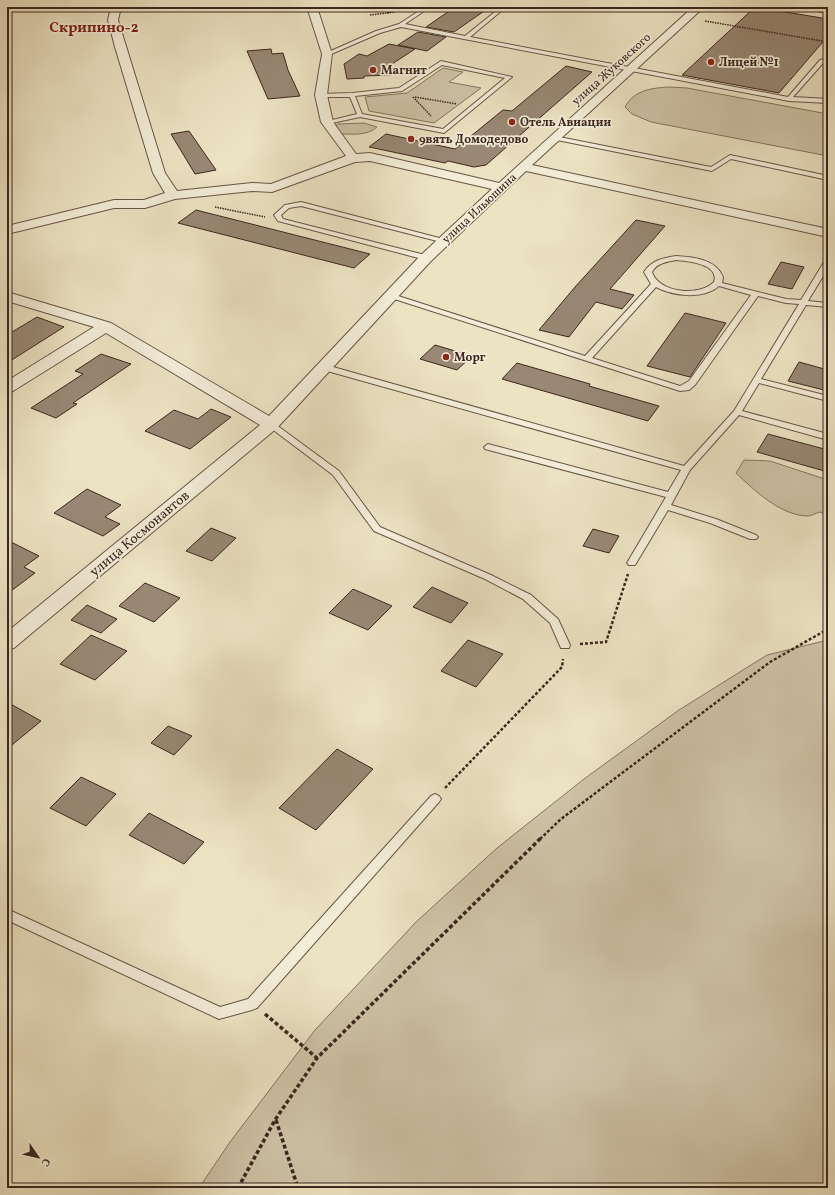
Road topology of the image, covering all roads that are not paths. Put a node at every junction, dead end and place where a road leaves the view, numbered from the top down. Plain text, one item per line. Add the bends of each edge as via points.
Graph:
1 (116, 7) edge
2 (312, 7) edge
3 (428, 7) edge
4 (504, 7) edge
5 (680, 7) edge
6 (801, 7) edge
7 (698, 8) edge
8 (828, 11) edge
9 (401, 25) junction
10 (466, 36) junction
11 (327, 54) junction
12 (828, 60) edge
13 (630, 70) junction
14 (322, 95) junction
15 (352, 95) junction
16 (789, 99) junction
17 (828, 101) edge
18 (360, 114) junction
19 (327, 122) junction
20 (554, 138) junction
21 (353, 158) junction
22 (523, 167) junction
23 (828, 178) edge
24 (501, 187) junction
25 (173, 195) junction
26 (7, 230) edge
27 (828, 233) edge
28 (445, 241) junction
29 (426, 258) junction
30 (828, 262) edge
31 (825, 271) edge
32 (655, 284) junction
33 (718, 284) junction
34 (756, 293) junction
35 (7, 296) edge
36 (389, 296) junction
37 (804, 303) junction
38 (828, 306) edge
39 (106, 326) junction
40 (587, 360) junction
41 (323, 366) junction
42 (756, 380) junction
43 (7, 388) edge
44 (828, 399) edge
45 (737, 412) junction
46 (271, 424) junction
47 (828, 437) edge
48 (488, 447) dead end
49 (686, 469) junction
50 (671, 496) junction
51 (665, 506) junction
52 (754, 537) dead end
53 (632, 563) road end
54 (7, 643) edge
55 (565, 645) road end
56 (435, 798) road end
57 (7, 914) edge

1 - 25 street via 113,20 120,47 159,173
2 - 11 street
3 - 9 lane
4 - 10 lane
5 - 7 lane
6 - 8 lane
7 - 13 street, улица Жуковского
9 - 10 lane
9 - 11 lane
10 - 13 lane
11 - 14 street
12 - 16 lane via 822,61
13 - 16 lane
13 - 20 street, улица Жуковского
14 - 15 lane
14 - 19 street
15 - 18 lane
15 - 18 lane via 400,90 441,63 509,77 444,131
16 - 17 lane
18 - 19 lane
19 - 21 street
20 - 22 street, улица Жуковского
20 - 23 lane via 712,169 730,157
21 - 24 street via 370,157
21 - 25 street via 272,188 252,187
22 - 24 street, улица Ильюшина
22 - 27 street, улица Ильюшина
24 - 28 street, улица Ильюшина
25 - 26 street via 145,204 114,204
28 - 29 street, улица Ильюшина
28 - 29 lane via 301,204 287,206 277,215 280,220
29 - 36 street, улица Ильюшина
30 - 31 lane
31 - 37 lane
32 - 33 lane via 668,290 691,293 707,290
32 - 33 lane via 648,272 651,266 676,258 698,261 714,268 720,278
32 - 40 lane
33 - 34 lane
34 - 37 lane
34 - 40 lane via 686,388 680,389
35 - 39 street
36 - 40 lane
36 - 41 street, улица Ильюшина
37 - 38 lane
37 - 42 lane
39 - 43 street
39 - 46 street
41 - 46 street, улица Ильюшина
41 - 49 lane
42 - 44 lane
42 - 45 lane
45 - 47 lane
45 - 49 lane
46 - 54 street, улица Космонавтов
46 - 55 lane via 336,472 377,529 527,596 554,621
48 - 50 lane
49 - 50 lane
50 - 51 lane
51 - 52 lane via 713,520
51 - 53 lane
56 - 57 lane via 252,1004 219,1012

